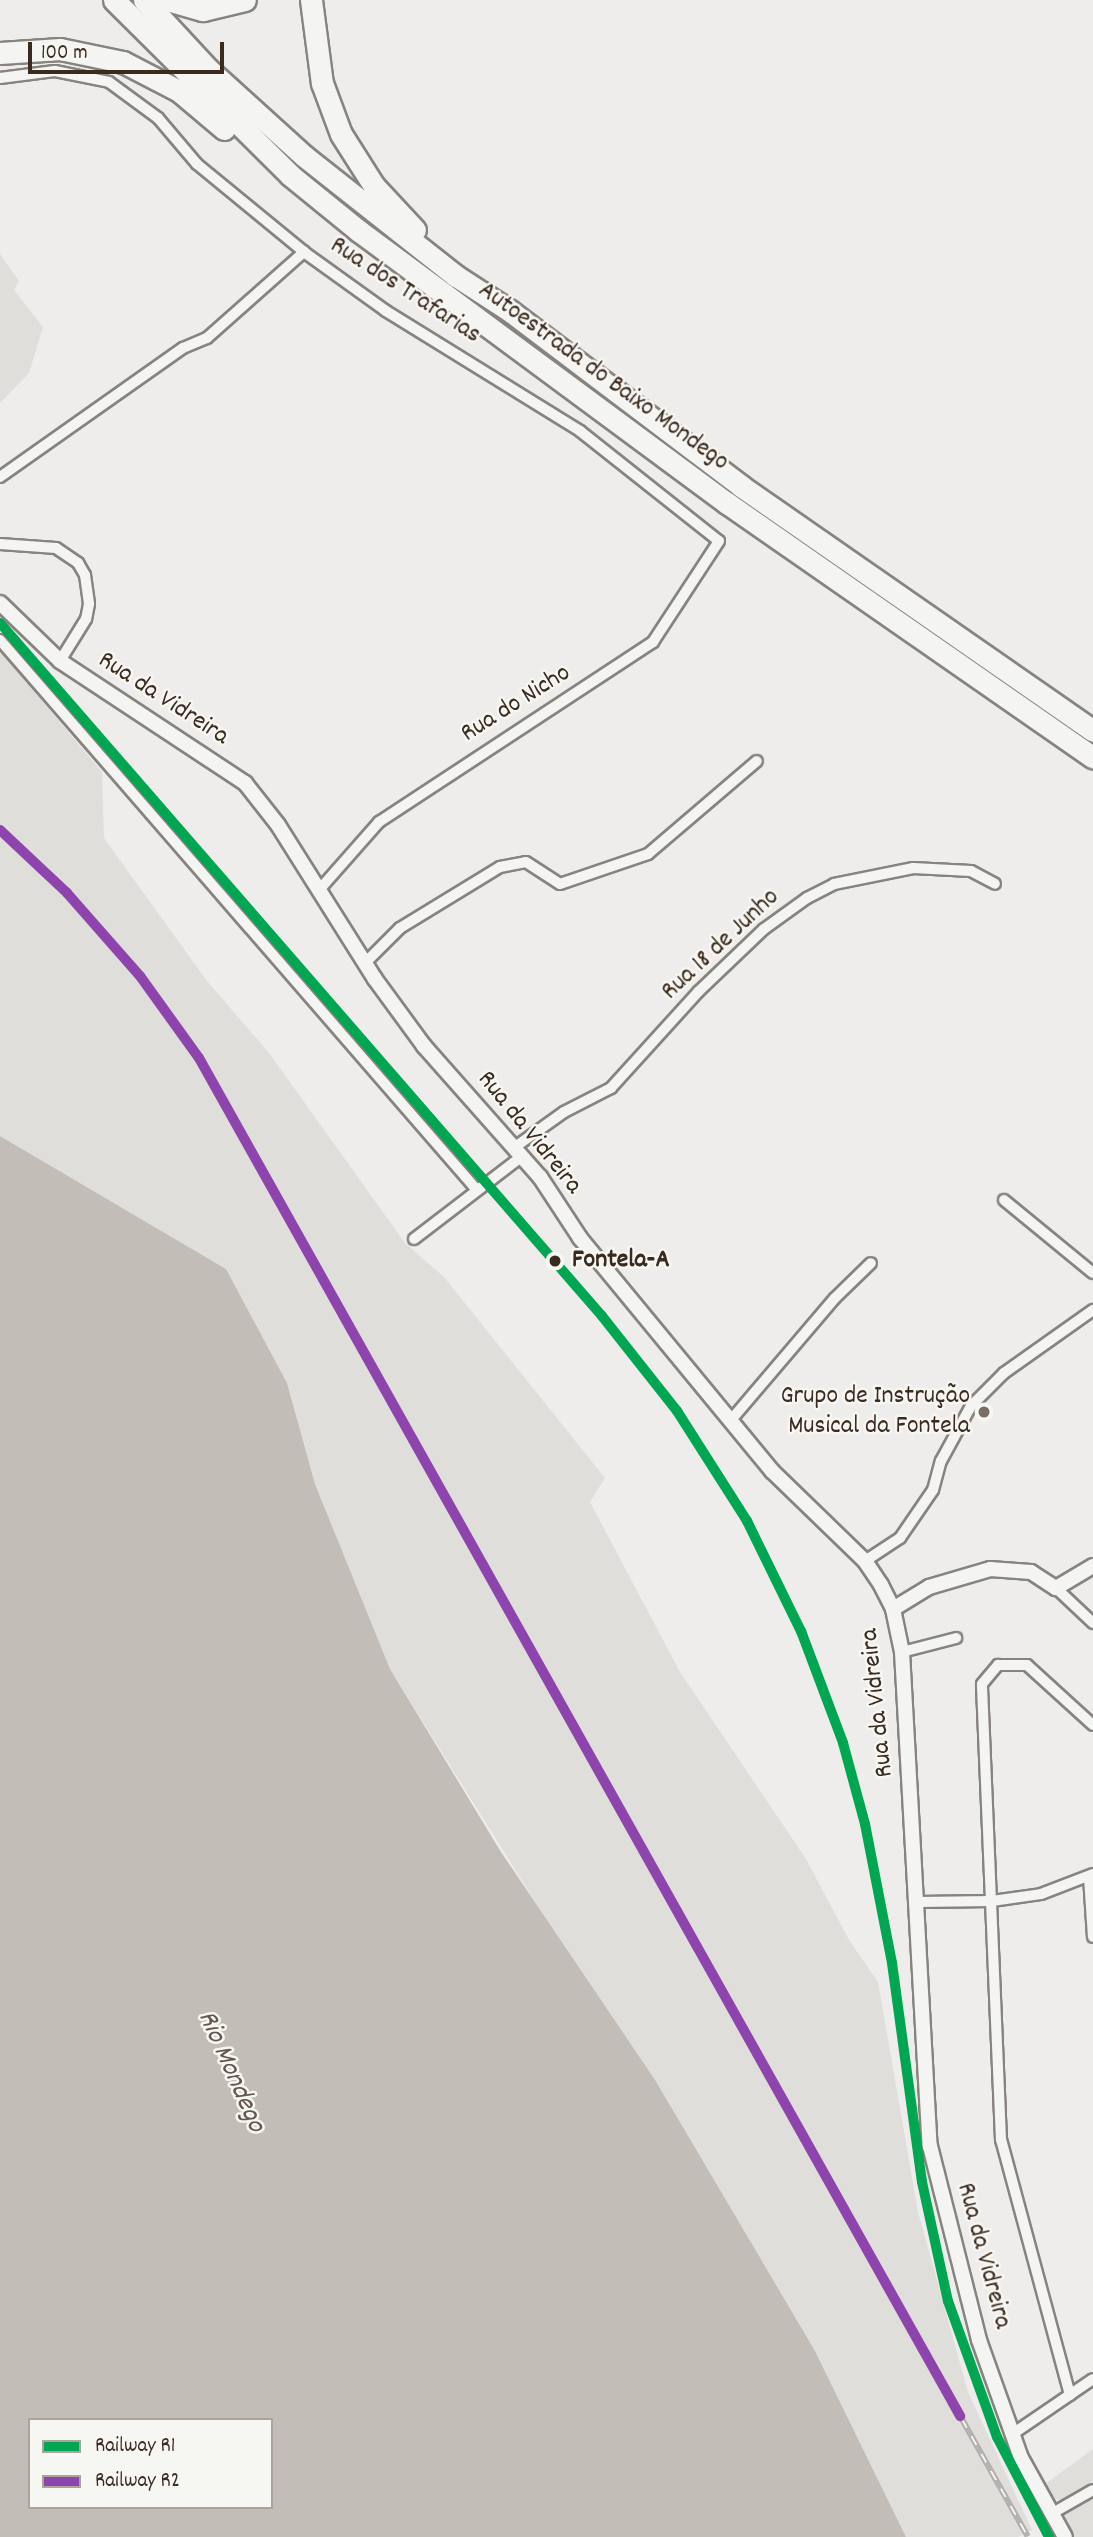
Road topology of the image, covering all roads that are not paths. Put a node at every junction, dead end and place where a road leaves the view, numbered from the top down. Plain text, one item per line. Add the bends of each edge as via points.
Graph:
1 (114, 0) edge
2 (144, 0) edge
3 (167, 0) edge
4 (245, 0) edge
5 (311, 0) edge
6 (0, 52) edge
7 (0, 78) edge
8 (290, 175) junction
9 (304, 252) junction
10 (510, 311) junction
11 (0, 477) edge
12 (719, 541) joint
13 (0, 544) edge
14 (0, 603) edge
15 (0, 640) edge
16 (60, 661) junction
17 (1093, 731) edge
18 (1093, 757) edge
19 (757, 761) dead end
20 (995, 884) dead end
21 (319, 890) junction
22 (365, 963) junction
23 (519, 1151) junction
24 (476, 1189) junction
25 (1004, 1200) dead end
26 (414, 1239) dead end
27 (871, 1263) dead end
28 (1093, 1273) edge
29 (1093, 1310) edge
30 (731, 1420) junction
31 (865, 1561) junction
32 (1093, 1566) edge
33 (1056, 1588) junction
34 (892, 1609) junction
35 (1093, 1623) edge
36 (956, 1638) dead end
37 (902, 1652) junction
38 (1093, 1725) edge
39 (1091, 1876) edge
40 (992, 1901) junction
41 (918, 1902) junction
42 (1093, 1937) edge
43 (1093, 2379) edge
44 (1070, 2395) junction
45 (1012, 2435) junction
46 (1093, 2490) edge
47 (1051, 2514) junction
48 (1065, 2537) edge

1 - 8 highway, Autoestrada do Baixo Mondego
2 - 10 highway, Autoestrada do Baixo Mondego via 208,69 304,156 456,276
3 - 4 highway via 203,10
5 - 10 highway via 322,83 341,134 373,186 409,225
6 - 8 highway via 60,49 123,62 179,91
7 - 9 street via 55,71 109,82 158,118 197,164 242,205
8 - 18 highway, Autoestrada do Baixo Mondego via 441,294 727,503
9 - 11 street, Rua dos Trafarias via 207,338 183,348
9 - 12 street, Rua dos Trafarias via 386,311 580,430
10 - 17 highway, Autoestrada do Baixo Mondego via 741,486
12 - 21 street, Rua do Nicho via 653,642 379,822
13 - 16 street via 56,548 78,563 85,575 86,619
14 - 16 street, Rua da Vidreira
15 - 24 street
16 - 21 street, Rua da Vidreira via 245,783
19 - 22 street via 648,854 560,884 526,862 500,867 400,928
20 - 23 street, Rua 18 de Junho via 971,871 913,868 834,884 807,898 764,929 706,985 611,1088 564,1112
21 - 22 street, Rua da Vidreira
22 - 23 street, Rua da Vidreira via 425,1046
23 - 24 street, Rua 18 de Junho
23 - 30 street, Rua da Vidreira via 580,1238
24 - 26 street, Rua 18 de Junho
25 - 28 street
27 - 30 street via 835,1298
29 - 31 street via 1013,1366 971,1406 941,1461 933,1490 900,1538
30 - 31 street, Rua da Vidreira via 772,1471
31 - 34 street, Rua da Vidreira
32 - 33 street
33 - 34 street via 1031,1572 990,1569 929,1587
33 - 35 street
34 - 37 street, Rua da Vidreira
36 - 37 street
37 - 41 street, Rua da Vidreira
38 - 40 street via 1027,1665 1003,1663 985,1678 981,1691
39 - 40 street via 1041,1894
39 - 42 street
40 - 41 street
40 - 44 street via 1000,2140
41 - 45 street, Rua da Vidreira via 930,2146 955,2261
43 - 44 street
44 - 45 street
45 - 47 street, Rua da Vidreira
46 - 47 street
47 - 48 street, Rua da Vidreira

